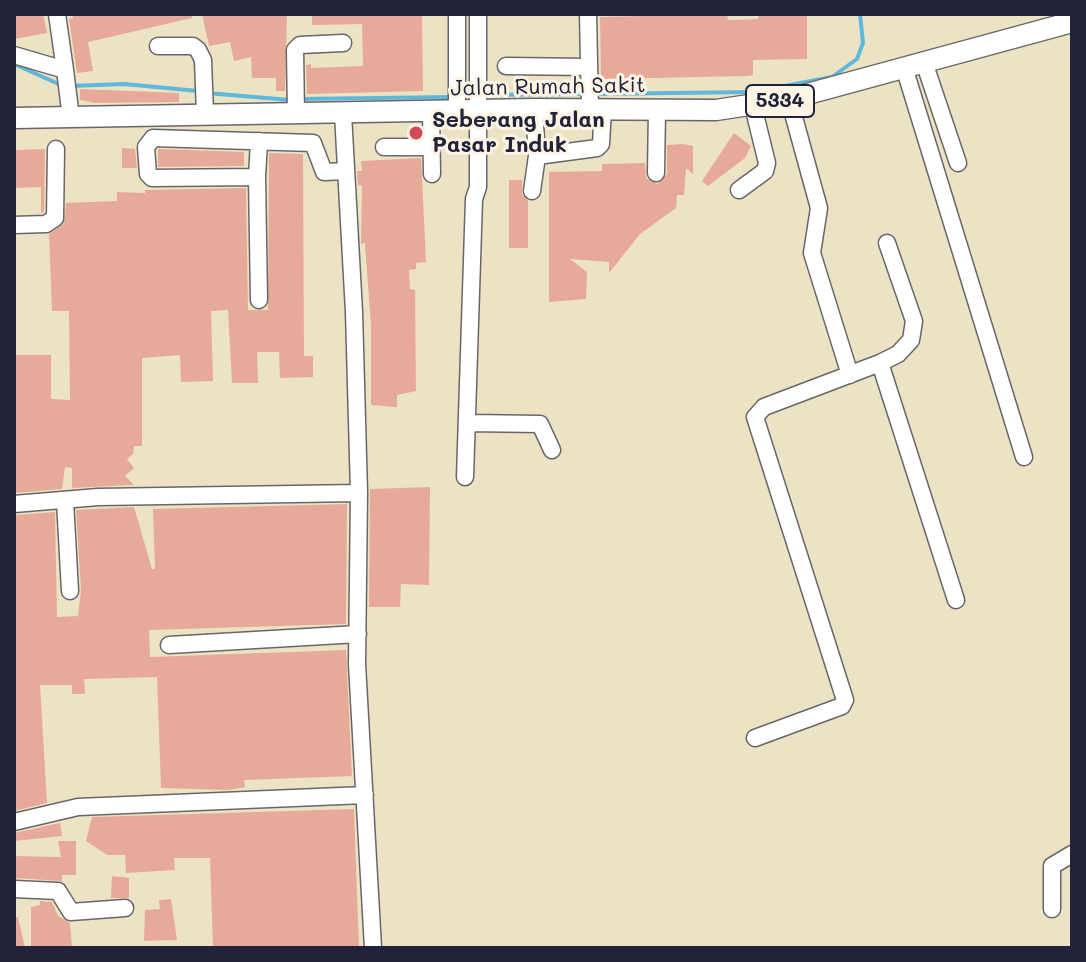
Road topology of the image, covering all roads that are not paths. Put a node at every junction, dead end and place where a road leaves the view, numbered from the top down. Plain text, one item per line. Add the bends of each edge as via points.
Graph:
1 (57, 14) edge
2 (457, 14) edge
3 (478, 14) edge
4 (588, 14) edge
5 (1072, 22) edge
6 (343, 43) dead end
7 (158, 46) dead end
8 (14, 55) edge
9 (924, 62) junction
10 (506, 66) dead end
11 (589, 67) junction
12 (904, 67) junction
13 (66, 76) junction
14 (789, 99) junction
15 (205, 100) junction
16 (467, 100) junction
17 (593, 102) junction
18 (296, 104) junction
19 (753, 106) junction
20 (70, 109) junction
21 (534, 109) junction
22 (657, 110) junction
23 (431, 113) junction
24 (343, 114) junction
25 (14, 118) edge
26 (259, 141) junction
27 (384, 147) dead end
28 (432, 147) junction
29 (56, 149) dead end
30 (537, 156) junction
31 (958, 163) dead end
32 (345, 171) junction
33 (656, 173) dead end
34 (432, 174) dead end
35 (257, 177) junction
36 (739, 190) dead end
37 (532, 191) dead end
38 (14, 225) edge
39 (887, 243) dead end
40 (259, 300) dead end
41 (880, 363) junction
42 (850, 375) junction
43 (468, 423) junction
44 (552, 450) dead end
45 (1024, 457) dead end
46 (465, 477) dead end
47 (359, 493) junction
48 (65, 501) junction
49 (14, 504) edge
50 (70, 591) dead end
51 (956, 600) dead end
52 (358, 634) junction
53 (169, 645) dead end
54 (755, 738) dead end
55 (365, 795) junction
56 (14, 822) edge
57 (1072, 854) edge
58 (14, 889) edge
59 (125, 908) dead end
60 (1052, 909) dead end
61 (373, 948) edge

1 - 13 street
2 - 16 street
3 - 16 street
4 - 11 street
5 - 9 main road, Jalan Rumah Sakit / 5334
6 - 18 street via 300,45 295,50
7 - 15 street via 198,50
8 - 13 street
9 - 12 main road, Jalan Rumah Sakit / 5334
9 - 31 street
10 - 11 street
11 - 17 street
12 - 14 main road, Jalan Rumah Sakit / 5334
12 - 45 street
13 - 20 street
14 - 19 main road, Jalan Rumah Sakit / 5334
14 - 42 street via 819,208 812,253
15 - 18 main road, Jalan Rumah Sakit / 5334
15 - 20 main road, Jalan Rumah Sakit / 5334
16 - 21 main road, Jalan Rumah Sakit / 5334
16 - 23 main road, Jalan Rumah Sakit / 5334
16 - 43 street
17 - 21 main road, Jalan Rumah Sakit / 5334
17 - 22 main road, Jalan Rumah Sakit / 5334
17 - 30 street via 601,144 593,151
18 - 24 main road, Jalan Rumah Sakit / 5334
19 - 22 main road, Jalan Rumah Sakit / 5334
19 - 36 street via 767,163 765,171
20 - 25 main road, Jalan Rumah Sakit / 5334
21 - 30 street
22 - 33 street
23 - 24 main road, Jalan Rumah Sakit / 5334
23 - 28 street
24 - 32 street
26 - 32 street via 313,143 324,172
26 - 35 street
26 - 35 street via 153,138 146,147 152,178
27 - 28 street
28 - 34 street
29 - 38 street via 55,218 46,224
30 - 37 street
32 - 47 street
35 - 40 street
39 - 41 street via 914,321 911,340
41 - 42 street
41 - 51 street
42 - 54 street via 764,407 755,417 845,700 842,706
43 - 44 street via 540,424
43 - 46 street
47 - 48 street
47 - 52 street
48 - 49 street
48 - 50 street
52 - 53 street
52 - 55 street
55 - 56 street via 78,807
55 - 61 street
57 - 60 street via 1052,866
58 - 59 street via 58,891 71,912

